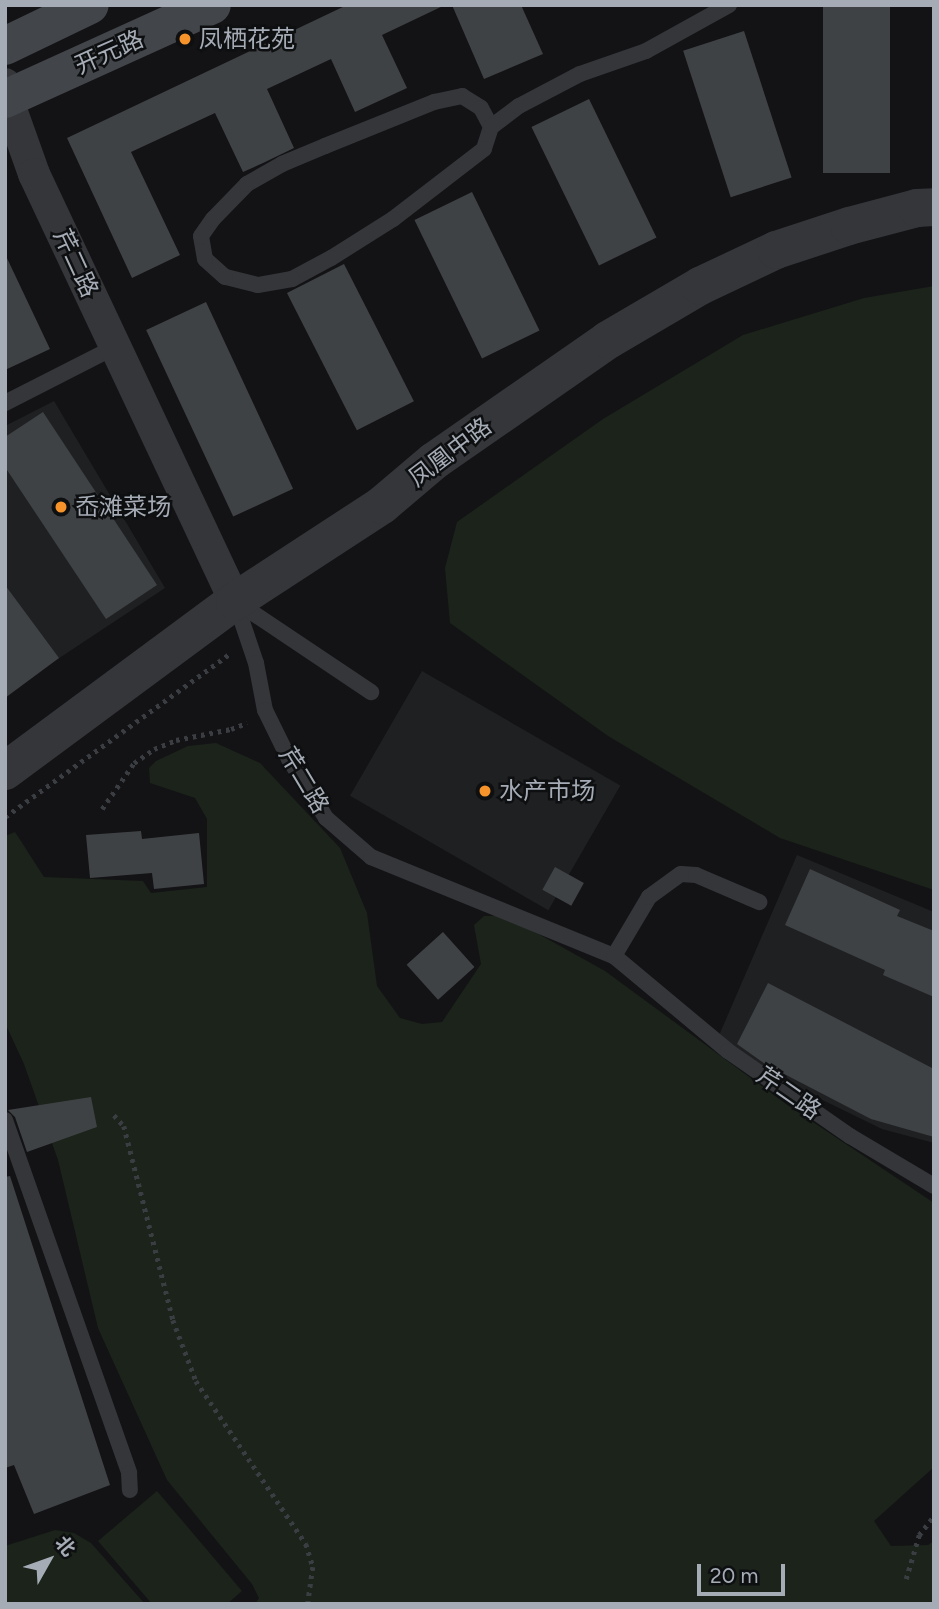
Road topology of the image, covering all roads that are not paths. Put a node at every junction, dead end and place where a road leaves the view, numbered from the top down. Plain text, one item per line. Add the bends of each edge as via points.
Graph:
1 (90, 5) edge
2 (212, 5) edge
3 (729, 5) edge
4 (5, 46) edge
5 (6, 94) edge
6 (491, 127) junction
7 (934, 207) edge
8 (934, 225) edge
9 (115, 347) junction
10 (5, 403) edge
11 (382, 505) junction
12 (235, 601) junction
13 (371, 692) dead end
14 (5, 771) edge
15 (759, 902) dead end
16 (614, 956) junction
17 (5, 1120) edge
18 (934, 1185) edge
19 (130, 1490) dead end

1 - 4 main road, 开元路
2 - 5 main road, 开元路
3 - 6 lane via 646,51 580,74 519,106
5 - 9 street, 芹二路 via 34,174
6 - 6 lane via 481,107 462,96 434,102 282,164 247,184 213,219 201,236 205,259 225,277 258,285 292,279 372,232 433,188 484,149
7 - 11 street, 凤凰中路 via 849,226 776,250 700,286 608,340 434,461
8 - 11 street via 824,251 698,308 610,359 441,479
9 - 10 lane
9 - 12 street, 芹二路
11 - 12 street, 凤凰中路
12 - 13 lane
12 - 14 street, 凤凰中路
12 - 16 lane, 芹二路 via 265,710 326,818 371,858
15 - 16 lane via 696,875 681,874 649,897
16 - 18 lane, 芹二路 via 728,1051 850,1136
17 - 19 lane via 129,1473

